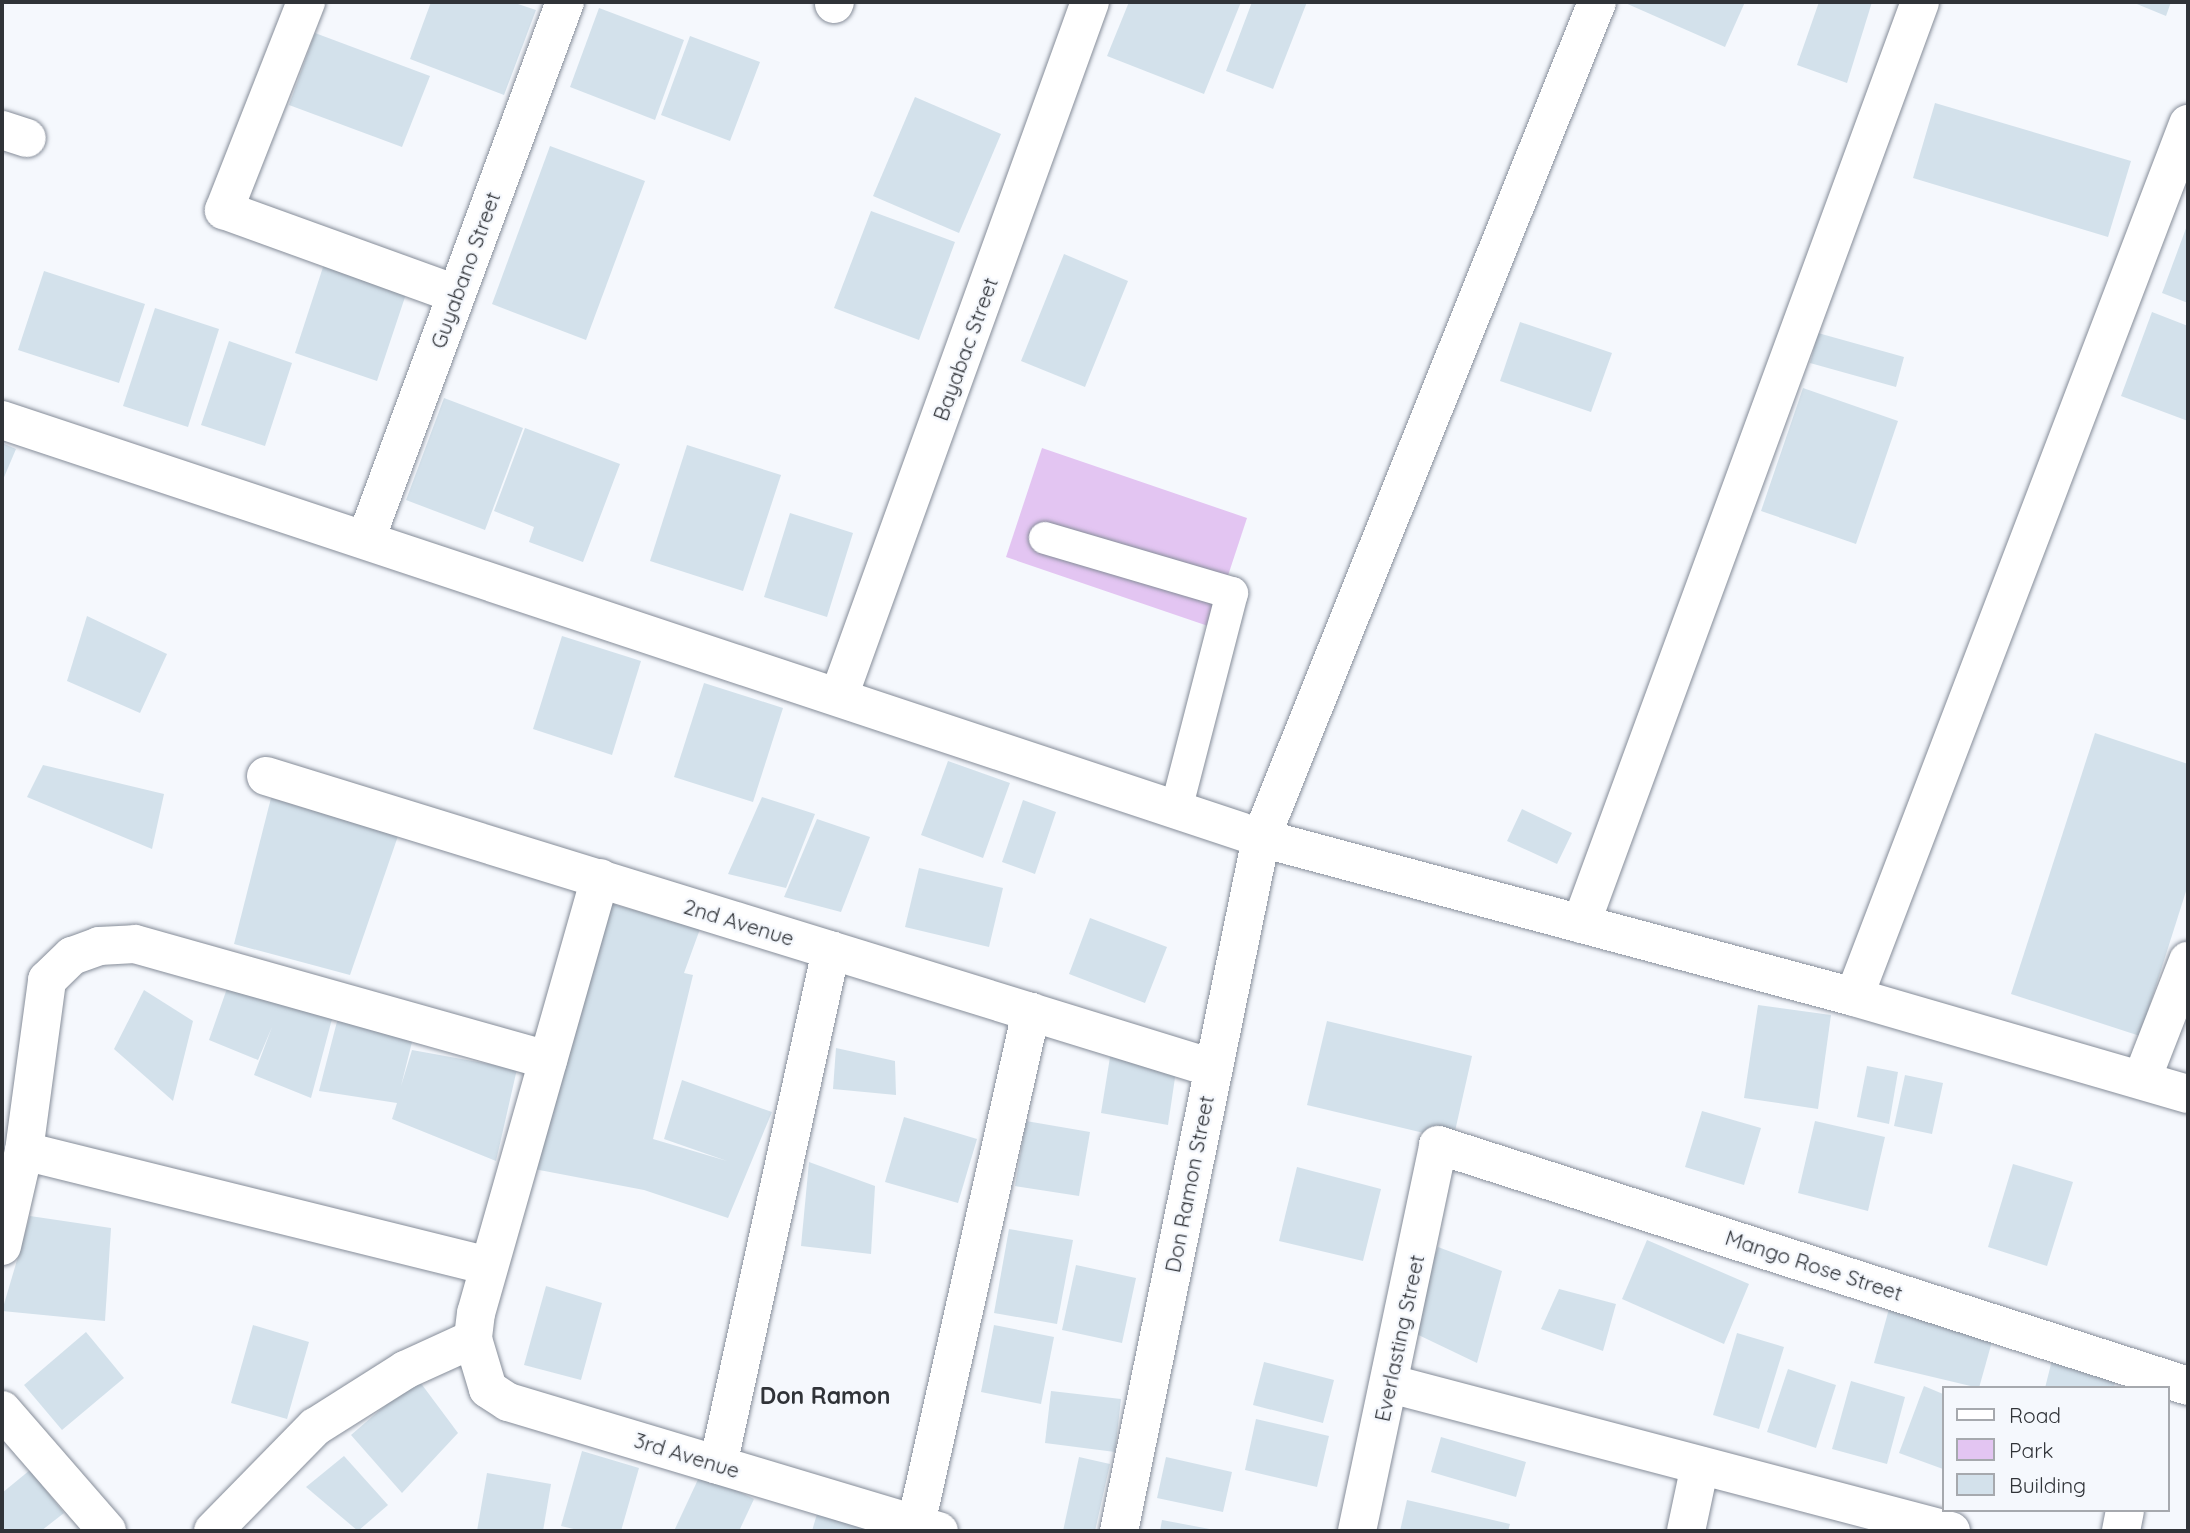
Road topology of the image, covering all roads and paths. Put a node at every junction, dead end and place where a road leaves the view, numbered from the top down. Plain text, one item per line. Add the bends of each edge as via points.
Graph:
1 (306, 2) edge
2 (565, 2) edge
3 (1090, 2) edge
4 (1597, 2) edge
5 (1920, 2) edge
6 (2188, 124) edge
7 (456, 294) junction
8 (2, 420) edge
9 (1045, 538) dead end
10 (366, 539) junction
11 (839, 696) junction
12 (266, 776) dead end
13 (1176, 809) junction
14 (1261, 838) junction
15 (600, 878) junction
16 (1581, 924) junction
17 (831, 950) junction
18 (2188, 961) edge
19 (1854, 997) junction
20 (1031, 1012) junction
21 (548, 1060) junction
22 (1212, 1068) junction
23 (2142, 1079) junction
24 (2188, 1094) edge
25 (1438, 1145) joint
26 (24, 1151) junction
27 (2, 1246) edge
28 (488, 1266) junction
29 (473, 1339) junction
30 (2149, 1380) edge
31 (1391, 1384) junction
32 (2188, 1386) edge
33 (2, 1410) edge
34 (718, 1465) junction
35 (1700, 1465) junction
36 (2124, 1512) edge
37 (1905, 1525) edge
38 (927, 1528) edge
39 (107, 1531) edge
40 (213, 1531) edge
41 (1119, 1531) edge
42 (1357, 1531) edge
43 (1686, 1531) edge
44 (1951, 1531) edge
45 (2121, 1531) edge

1 - 7 street via 224,210
2 - 7 street, Guyabano Street
3 - 11 street, Bayabac Street
4 - 14 street, Don Ramon Street
5 - 16 street
6 - 19 street
7 - 10 street, Guyabano Street
8 - 10 street
9 - 13 lane via 1232,593
10 - 11 street
11 - 13 street
12 - 15 street, 2nd Avenue
13 - 14 street
14 - 16 street
14 - 22 street, Don Ramon Street
15 - 17 street, 2nd Avenue
15 - 21 street
16 - 19 street
17 - 20 street, 2nd Avenue
17 - 34 street
18 - 23 street
19 - 23 street
20 - 22 street, 2nd Avenue
20 - 38 street
21 - 26 street via 135,944 99,946 72,956 47,980
21 - 28 street
22 - 41 street, Don Ramon Street
23 - 24 street
25 - 30 street, Mango Rose Street
25 - 31 street, Everlasting Street
26 - 27 street
26 - 28 street
28 - 29 street
29 - 34 street, 3rd Avenue via 488,1389 508,1402
29 - 40 street via 405,1370 316,1427
30 - 32 street, Mango Rose Street
31 - 35 street
31 - 42 street, Everlasting Street
33 - 39 street
34 - 38 street, 3rd Avenue
35 - 37 street
35 - 43 street
36 - 45 street
37 - 44 street

